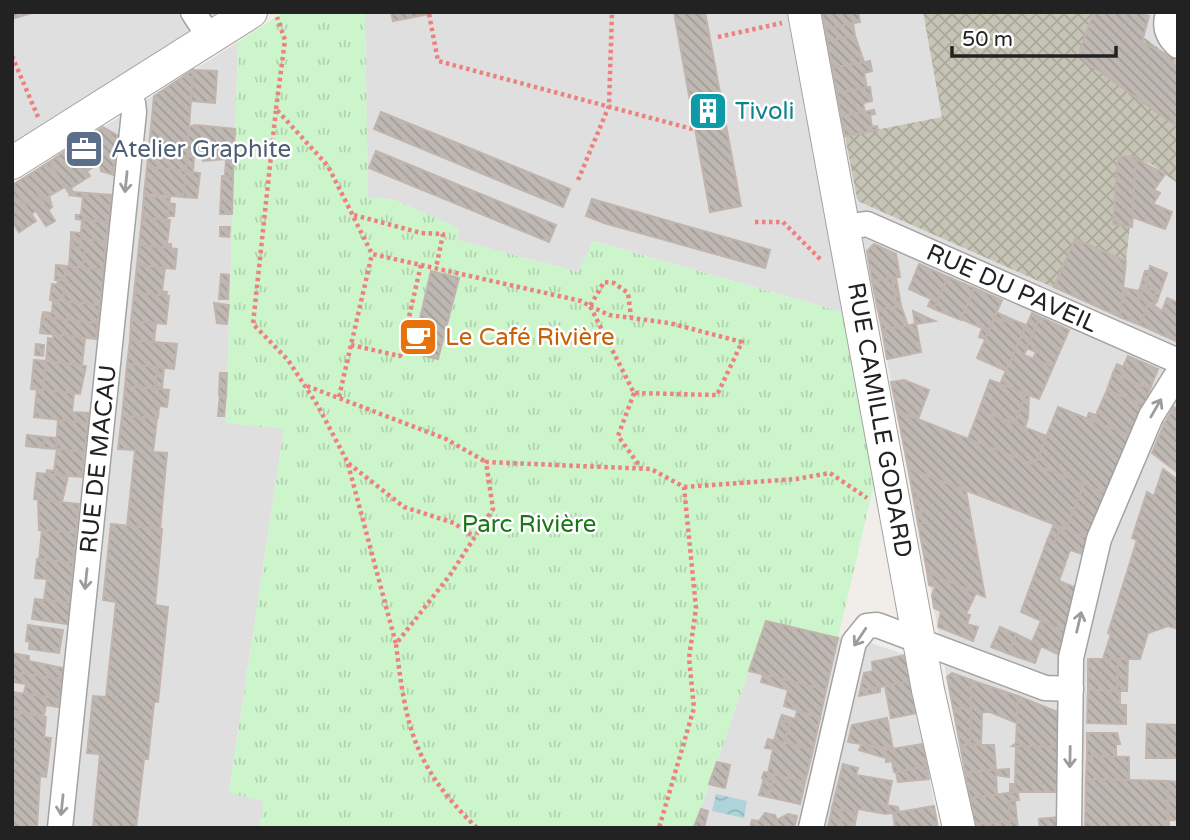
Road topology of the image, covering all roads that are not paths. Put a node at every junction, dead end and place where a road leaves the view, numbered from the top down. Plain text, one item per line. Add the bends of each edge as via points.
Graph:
1 (193, 12) edge
2 (1169, 12) edge
3 (805, 13) edge
4 (264, 15) edge
5 (210, 38) junction
6 (1178, 46) edge
7 (126, 92) junction
8 (12, 163) edge
9 (845, 228) junction
10 (1178, 362) edge
11 (1178, 373) edge
12 (919, 641) junction
13 (1071, 689) junction
14 (60, 828) edge
15 (811, 828) edge
16 (959, 828) edge
17 (1069, 828) edge

1 - 5 street
2 - 6 street via 1166,27
3 - 9 street, RUE CAMILLE GODARD
4 - 5 street
5 - 7 street
7 - 8 street
7 -> 14 street, RUE DE MACAU via 134,113
9 - 10 street, RUE DU PAVEIL via 867,223
9 - 12 street, RUE CAMILLE GODARD
13 -> 11 street via 1071,658 1099,539 1151,416
12 - 13 street via 1045,688
12 -> 15 street via 877,625 861,631 854,642
12 - 16 street, RUE CAMILLE GODARD
13 -> 17 street

